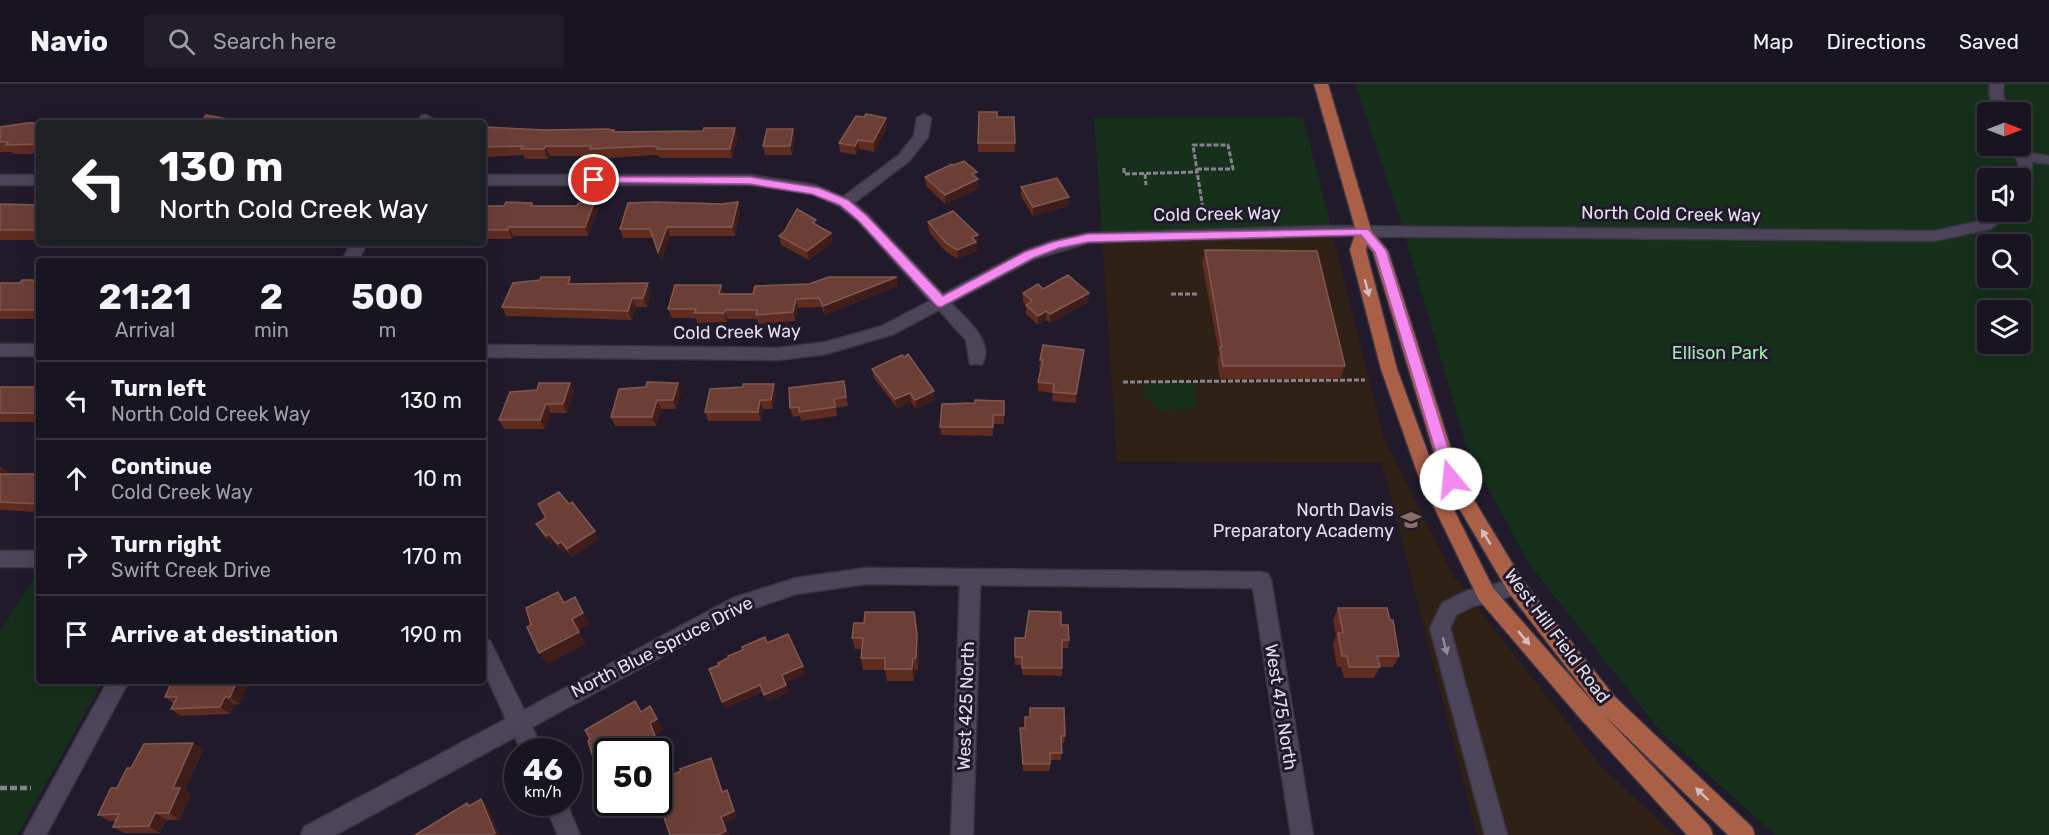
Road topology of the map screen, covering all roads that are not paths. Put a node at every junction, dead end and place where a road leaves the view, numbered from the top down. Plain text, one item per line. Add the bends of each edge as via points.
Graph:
1 (1321, 84) edge
2 (1997, 84) edge
3 (1999, 102) edge
4 (924, 118) dead end
5 (921, 136) junction
6 (938, 137) dead end
7 (2031, 154) edge
8 (2049, 160) edge
9 (0, 180) edge
10 (36, 180) edge
11 (486, 180) edge
12 (844, 202) junction
13 (1990, 222) edge
14 (1329, 231) joint
15 (1364, 231) junction
16 (941, 303) junction
17 (0, 350) edge
18 (36, 350) edge
19 (486, 351) edge
20 (976, 360) dead end
21 (0, 559) edge
22 (36, 559) edge
23 (969, 577) junction
24 (1261, 580) joint
25 (1516, 587) junction
26 (1486, 594) junction
27 (486, 653) edge
28 (117, 684) edge
29 (520, 721) junction
30 (527, 738) edge
31 (561, 816) edge
32 (34, 835) edge
33 (312, 835) edge
34 (569, 835) edge
35 (962, 835) edge
36 (1302, 835) edge
37 (1496, 835) edge
38 (1702, 835) edge
39 (1744, 835) edge

1 - 15 main road, West Hill Field Road
2 - 3 street
4 - 5 street
5 - 6 street
5 - 12 street via 904,158
7 - 8 street
9 - 10 street
11 - 12 street via 750,180 815,190
12 - 16 street
13 - 15 street, North Cold Creek Way via 1934,236
14 - 15 street, North Cold Creek Way
14 - 16 street, Cold Creek Way via 1088,238 1029,255
25 -> 15 main road, West Hill Field Road via 1451,479 1380,250
15 -> 26 main road, West Hill Field Road via 1358,250 1389,369 1426,472
16 - 19 street, Cold Creek Way via 888,330 826,348 778,354
16 - 20 street via 974,338
17 - 18 street
21 - 22 street
23 - 24 street, North Blue Spruce Drive
23 - 29 street, North Blue Spruce Drive via 866,576 796,586 740,603
23 - 35 street, West 425 North
24 - 36 street, West 475 North
25 - 26 street
39 -> 25 main road, West Hill Field Road via 1607,703
26 -> 37 street via 1449,609 1440,628
26 -> 38 main road, West Hill Field Road
27 - 29 street
28 - 32 street
29 - 30 street
29 - 33 street, North Blue Spruce Drive
31 - 34 street

